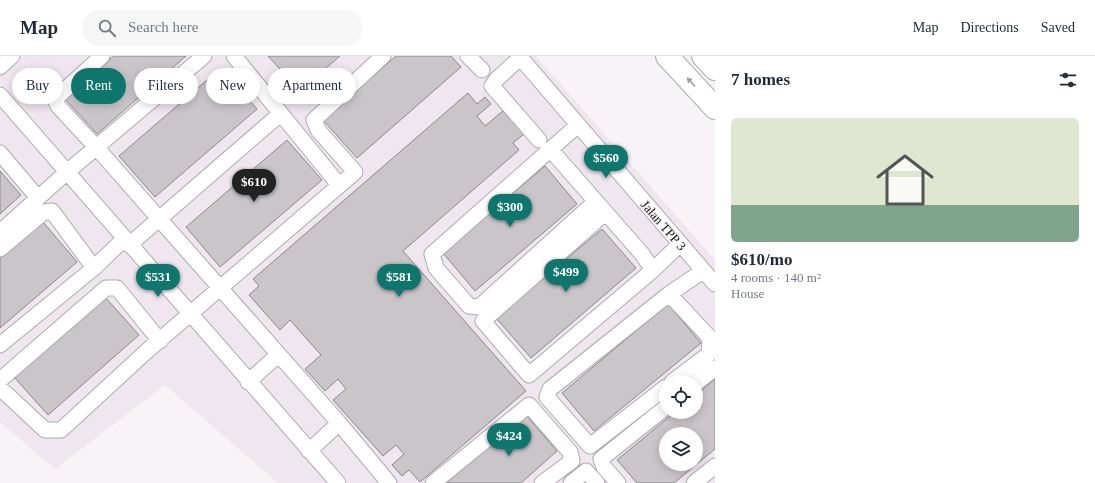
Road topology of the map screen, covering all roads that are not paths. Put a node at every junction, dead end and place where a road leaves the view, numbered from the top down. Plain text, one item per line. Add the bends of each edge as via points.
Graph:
1 (12, 56) edge
2 (102, 56) edge
3 (204, 56) edge
4 (234, 56) edge
5 (383, 56) edge
6 (468, 56) edge
7 (667, 56) edge
8 (702, 56) edge
9 (520, 57) edge
10 (0, 66) edge
11 (715, 69) edge
12 (482, 70) dead end
13 (0, 95) edge
14 (715, 108) edge
15 (280, 114) junction
16 (578, 125) junction
17 (545, 145) junction
18 (96, 148) junction
19 (0, 152) edge
20 (67, 172) junction
21 (339, 185) junction
22 (38, 198) junction
23 (595, 202) junction
24 (605, 214) junction
25 (159, 219) junction
26 (0, 232) edge
27 (127, 242) junction
28 (680, 244) junction
29 (0, 249) edge
30 (94, 268) junction
31 (653, 270) junction
32 (703, 271) junction
33 (715, 284) edge
34 (220, 290) junction
35 (669, 294) junction
36 (190, 315) junction
37 (160, 341) junction
38 (0, 345) edge
39 (278, 355) junction
40 (715, 368) edge
41 (681, 375) edge
42 (703, 377) edge
43 (0, 380) edge
44 (248, 382) junction
45 (0, 388) edge
46 (659, 392) edge
47 (659, 413) edge
48 (338, 423) junction
49 (309, 451) junction
50 (715, 466) edge
51 (338, 483) edge
52 (389, 483) edge
53 (433, 483) edge
54 (542, 483) edge
55 (571, 483) edge
56 (597, 483) edge
57 (618, 483) edge
58 (694, 483) edge

1 - 10 street
2 - 18 street via 55,99 58,106
3 - 18 street
4 - 15 street
5 - 21 street via 314,120 318,130 355,172
6 - 12 street
14 -> 7 highway
8 - 11 highway
9 - 16 street, Jalan TPP 3
9 - 17 street via 492,86
13 - 20 street
15 - 21 street
15 - 25 street
16 - 17 street
16 - 28 street, Jalan TPP 3
17 - 23 street
17 - 23 street via 432,254 436,268 469,306 479,307
18 - 20 street
18 - 25 street
19 - 22 street
20 - 22 street
20 - 27 street
21 - 34 street
22 - 26 street
23 - 24 street
24 - 31 street
24 - 31 street via 483,321 529,375
25 - 27 street
25 - 34 street
27 - 30 street
27 - 36 street
28 - 31 street
28 - 32 street, Jalan TPP 3
29 - 30 street via 44,212 52,212
30 - 38 street
32 - 33 street, Jalan TPP 3
32 - 35 street
34 - 36 street
34 - 39 street
35 - 41 street via 710,338 709,354
35 - 46 street via 550,389 547,397 590,446
36 - 37 street
36 - 44 street
37 - 43 street via 116,288 106,288
37 - 45 street via 61,430 45,430
39 - 44 street
39 - 48 street
40 - 42 street
44 - 49 street
47 - 57 street via 601,459 604,467
48 - 49 street
48 - 52 street
49 - 51 street
50 - 58 street
53 - 54 street via 529,405 570,452 572,461
55 - 56 street via 586,471

